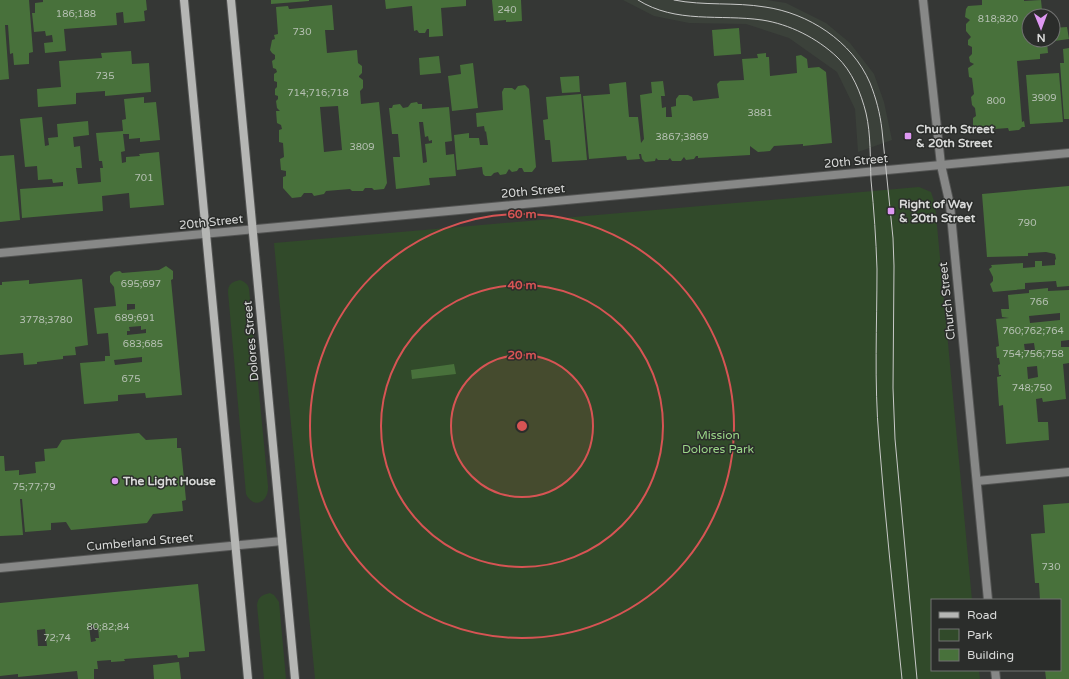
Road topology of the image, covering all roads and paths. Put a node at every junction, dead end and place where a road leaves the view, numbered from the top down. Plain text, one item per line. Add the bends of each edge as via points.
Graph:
1 (184, 0) edge
2 (231, 0) edge
3 (923, 0) edge
4 (1069, 153) edge
5 (941, 165) junction
6 (253, 230) junction
7 (206, 234) junction
8 (0, 254) edge
9 (1069, 472) edge
10 (977, 481) junction
11 (282, 541) junction
12 (236, 545) junction
13 (0, 568) edge
14 (988, 599) edge
15 (248, 679) edge
16 (295, 679) edge

1 - 7 main road
2 - 6 main road, Dolores Street
3 - 5 street, Church Street
4 - 5 street, 20th Street
5 - 6 street, 20th Street
5 - 10 street, Church Street via 950,205
6 - 7 street, 20th Street
6 - 11 main road, Dolores Street
7 - 8 street, 20th Street
7 - 12 main road
9 - 10 street
10 - 14 street, Church Street
11 - 12 street, Cumberland Street
11 - 16 main road, Dolores Street
12 - 13 street, Cumberland Street
12 - 15 main road

